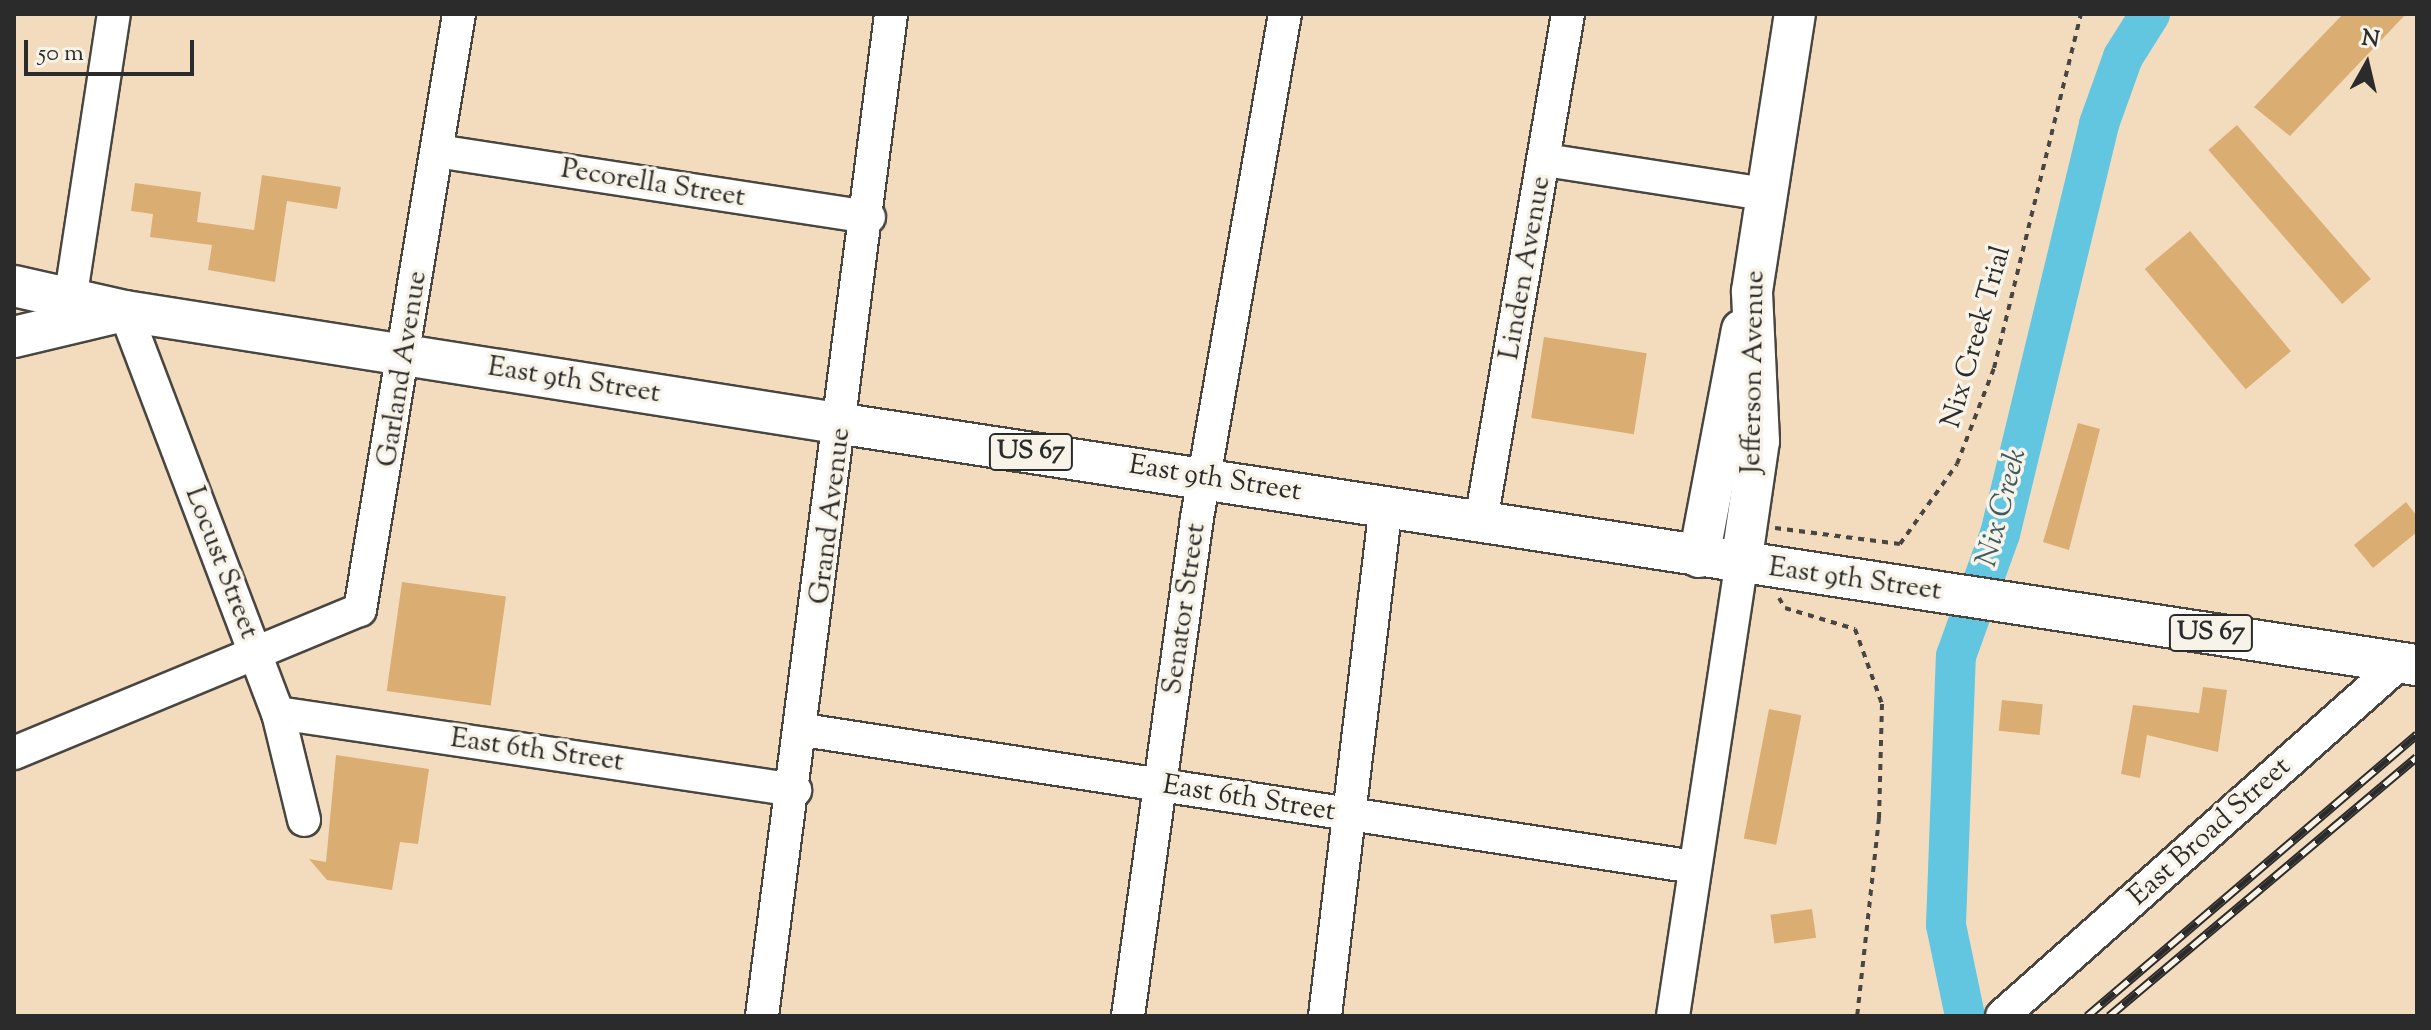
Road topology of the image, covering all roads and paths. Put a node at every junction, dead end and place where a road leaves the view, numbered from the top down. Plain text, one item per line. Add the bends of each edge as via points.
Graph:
1 (114, 14) edge
2 (459, 14) edge
3 (1285, 14) edge
4 (1568, 14) edge
5 (1795, 14) edge
6 (2081, 14) edge
7 (883, 15) edge
8 (437, 151) junction
9 (1545, 160) junction
10 (1765, 194) junction
11 (869, 217) junction
12 (14, 286) edge
13 (1752, 291) junction
14 (71, 294) junction
15 (125, 311) junction
16 (14, 337) edge
17 (406, 354) junction
18 (843, 424) junction
19 (1210, 477) junction
20 (1386, 505) junction
21 (1481, 521) junction
22 (1788, 530) dead end
23 (1699, 557) junction
24 (1741, 564) junction
25 (1779, 595) dead end
26 (256, 654) junction
27 (2411, 659) edge
28 (278, 713) junction
29 (803, 730) junction
30 (14, 753) edge
31 (1160, 785) junction
32 (795, 790) junction
33 (1352, 815) junction
34 (304, 820) dead end
35 (1694, 867) junction
36 (762, 1016) edge
37 (1128, 1016) edge
38 (1325, 1016) edge
39 (1673, 1016) edge
40 (1857, 1016) edge
41 (2002, 1016) edge

1 - 14 street
2 - 8 street, Garland Avenue
3 - 19 street, Senator Street
4 - 9 street, Linden Avenue
5 - 10 main road, Jefferson Avenue
6 - 22 path, Nix Creek Trial via 1994,368 1957,464 1900,544
7 - 11 street, Grand Avenue
8 - 11 street, Pecorella Street
8 - 17 street, Garland Avenue
9 - 10 street
9 - 21 street, Linden Avenue
10 - 13 main road, Jefferson Avenue
11 - 18 street, Grand Avenue
12 - 14 main road, East 9th Street / US 67
13 - 23 main road
13 - 24 main road, Jefferson Avenue via 1759,441
14 - 15 main road, East 9th Street / US 67
15 - 16 main road, US 67
15 - 17 main road, East 9th Street / US 67
15 - 26 street, Locust Street
17 - 18 main road, East 9th Street / US 67
17 - 26 street, Garland Avenue via 360,610
18 - 19 main road, East 9th Street / US 67
18 - 29 street, Grand Avenue
19 - 20 main road, East 9th Street / US 67
19 - 31 street, Senator Street via 1197,518
20 - 21 main road, East 9th Street / US 67
20 - 33 street
21 - 23 main road, East 9th Street / US 67
23 - 24 main road, East 9th Street / US 67
24 - 27 main road, East 9th Street / US 67
24 - 35 street, Jefferson Avenue
25 - 40 path via 1785,608 1855,629 1882,704 1879,818
26 - 28 street, Locust Street
26 - 30 street
27 - 41 street, East Broad Street
28 - 32 street, East 6th Street
28 - 34 street, Locust Street
29 - 31 street, East 6th Street
29 - 32 street, Grand Avenue
31 - 33 street, East 6th Street
31 - 37 street, Senator Street
32 - 36 street, Grand Avenue
33 - 35 street, East 6th Street
33 - 38 street
35 - 39 street, Jefferson Avenue

